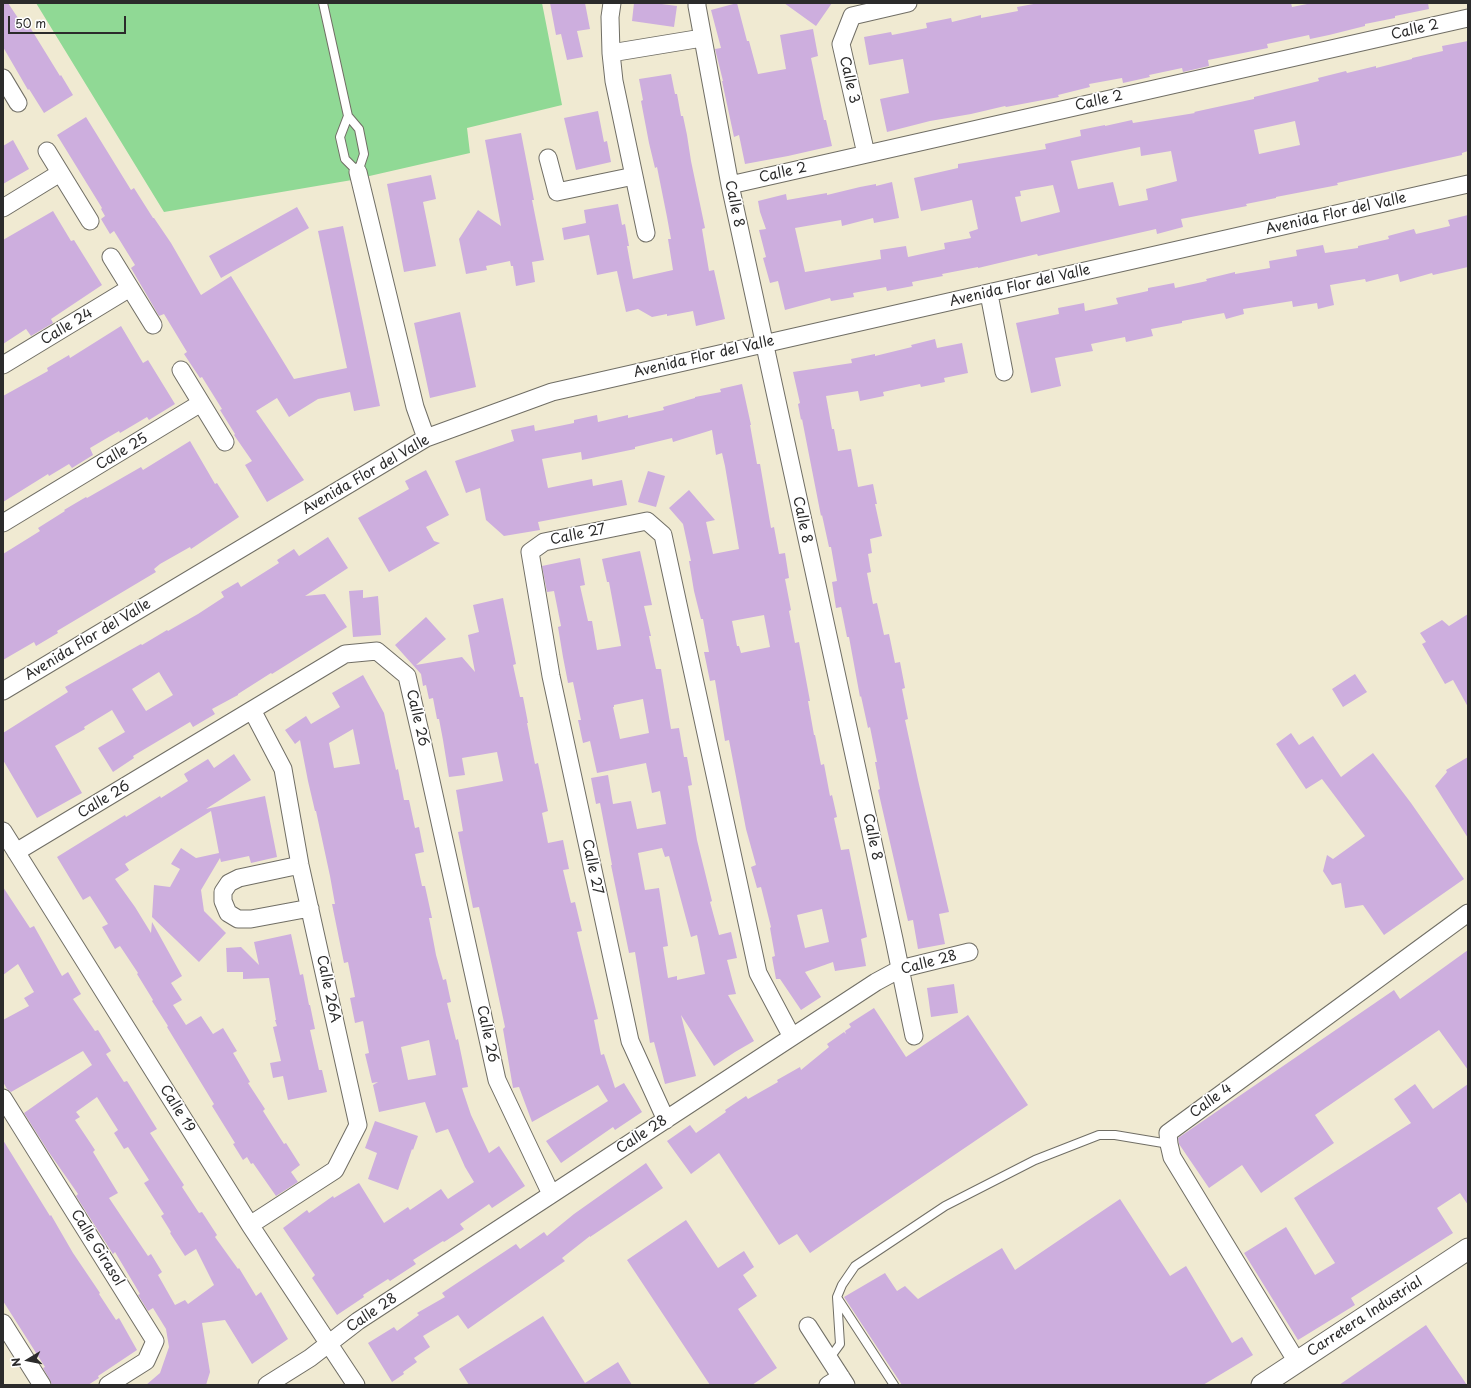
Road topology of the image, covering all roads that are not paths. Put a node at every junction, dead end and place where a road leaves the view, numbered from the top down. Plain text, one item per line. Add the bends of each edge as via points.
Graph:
1 (323, 3) edge
2 (612, 3) edge
3 (697, 3) edge
4 (908, 3) edge
5 (1468, 18) edge
6 (702, 38) junction
7 (611, 53) junction
8 (3, 78) edge
9 (18, 103) dead end
10 (348, 116) junction
11 (47, 151) dead end
12 (866, 154) junction
13 (548, 158) dead end
14 (358, 172) junction
15 (60, 173) junction
16 (634, 176) junction
17 (1468, 184) edge
18 (730, 185) junction
19 (3, 208) edge
20 (90, 221) dead end
21 (646, 233) dead end
22 (111, 256) dead end
23 (130, 288) junction
24 (989, 294) junction
25 (153, 325) dead end
26 (764, 343) junction
27 (3, 365) edge
28 (181, 370) dead end
29 (1004, 372) dead end
30 (201, 403) junction
31 (426, 438) junction
32 (225, 442) dead end
33 (3, 523) edge
34 (3, 691) edge
35 (252, 710) junction
36 (3, 831) edge
37 (16, 852) junction
38 (300, 865) junction
39 (310, 908) junction
40 (1468, 913) edge
41 (969, 952) dead end
42 (900, 969) junction
43 (914, 1036) dead end
44 (792, 1037) junction
45 (3, 1098) edge
46 (666, 1120) junction
47 (1169, 1144) junction
48 (551, 1194) junction
49 (250, 1226) junction
50 (1468, 1249) edge
51 (837, 1297) junction
52 (3, 1323) edge
53 (808, 1326) dead end
54 (328, 1344) junction
55 (829, 1359) junction
56 (1297, 1362) junction
57 (838, 1382) edge
58 (42, 1385) edge
59 (108, 1385) edge
60 (267, 1385) edge
61 (356, 1385) edge
62 (894, 1385) edge
63 (1262, 1385) edge

1 - 10 lane
2 - 7 street
3 - 6 street, Calle 8
4 - 12 street, Calle 3 via 852,16 841,44
5 - 12 street, Calle 2
6 - 7 street
6 - 18 street, Calle 8
7 - 16 street via 614,81
8 - 9 street
10 - 14 lane via 359,129 364,154
10 - 14 lane via 340,137 345,159
11 - 15 street
12 - 18 street, Calle 2
13 - 16 street via 557,192
14 - 31 street via 415,407
15 - 19 street
15 - 20 street
16 - 21 street
17 - 24 street, Avenida Flor del Valle
18 - 26 street, Calle 8
22 - 23 street
23 - 25 street
23 - 27 street, Calle 24
24 - 26 street, Avenida Flor del Valle
24 - 29 street
26 - 31 street, Avenida Flor del Valle via 552,392
26 - 42 street, Calle 8
28 - 30 street
30 - 32 street
30 - 33 street, Calle 25
31 - 34 street, Avenida Flor del Valle
35 - 37 street, Calle 26
35 - 38 street, Calle 26A via 283,769
35 - 48 street, Calle 26 via 345,654 377,651 407,676 497,1080
36 - 37 street, Calle 19
37 - 49 street, Calle 19
38 - 39 street, Calle 26A
38 - 39 street via 239,878 229,883 223,892 222,901 228,913 238,918 250,919
39 - 49 street, Calle 26A via 358,1125 335,1170
40 - 47 street, Calle 4 via 1168,1133
41 - 42 street, Calle 28
42 - 43 street, Calle 8
42 - 44 street, Calle 28
44 - 46 street, Calle 28
44 - 46 street, Calle 27 via 758,973 663,535 647,521 544,542 530,552 551,676 630,1041
45 - 59 street, Calle Girasol via 155,1341 146,1362
46 - 48 street, Calle 28
47 - 51 lane via 1099,1135 1035,1160 945,1206 855,1266
47 - 56 street via 1172,1157
48 - 54 street, Calle 28 via 358,1321
49 - 54 street, Calle 19
50 - 56 street, Carretera Industrial
51 - 55 lane via 840,1344
51 - 62 lane
52 - 58 street
53 - 55 street
54 - 60 street, Calle 28
54 - 61 street, Calle 19
55 - 57 street
56 - 63 street, Carretera Industrial

